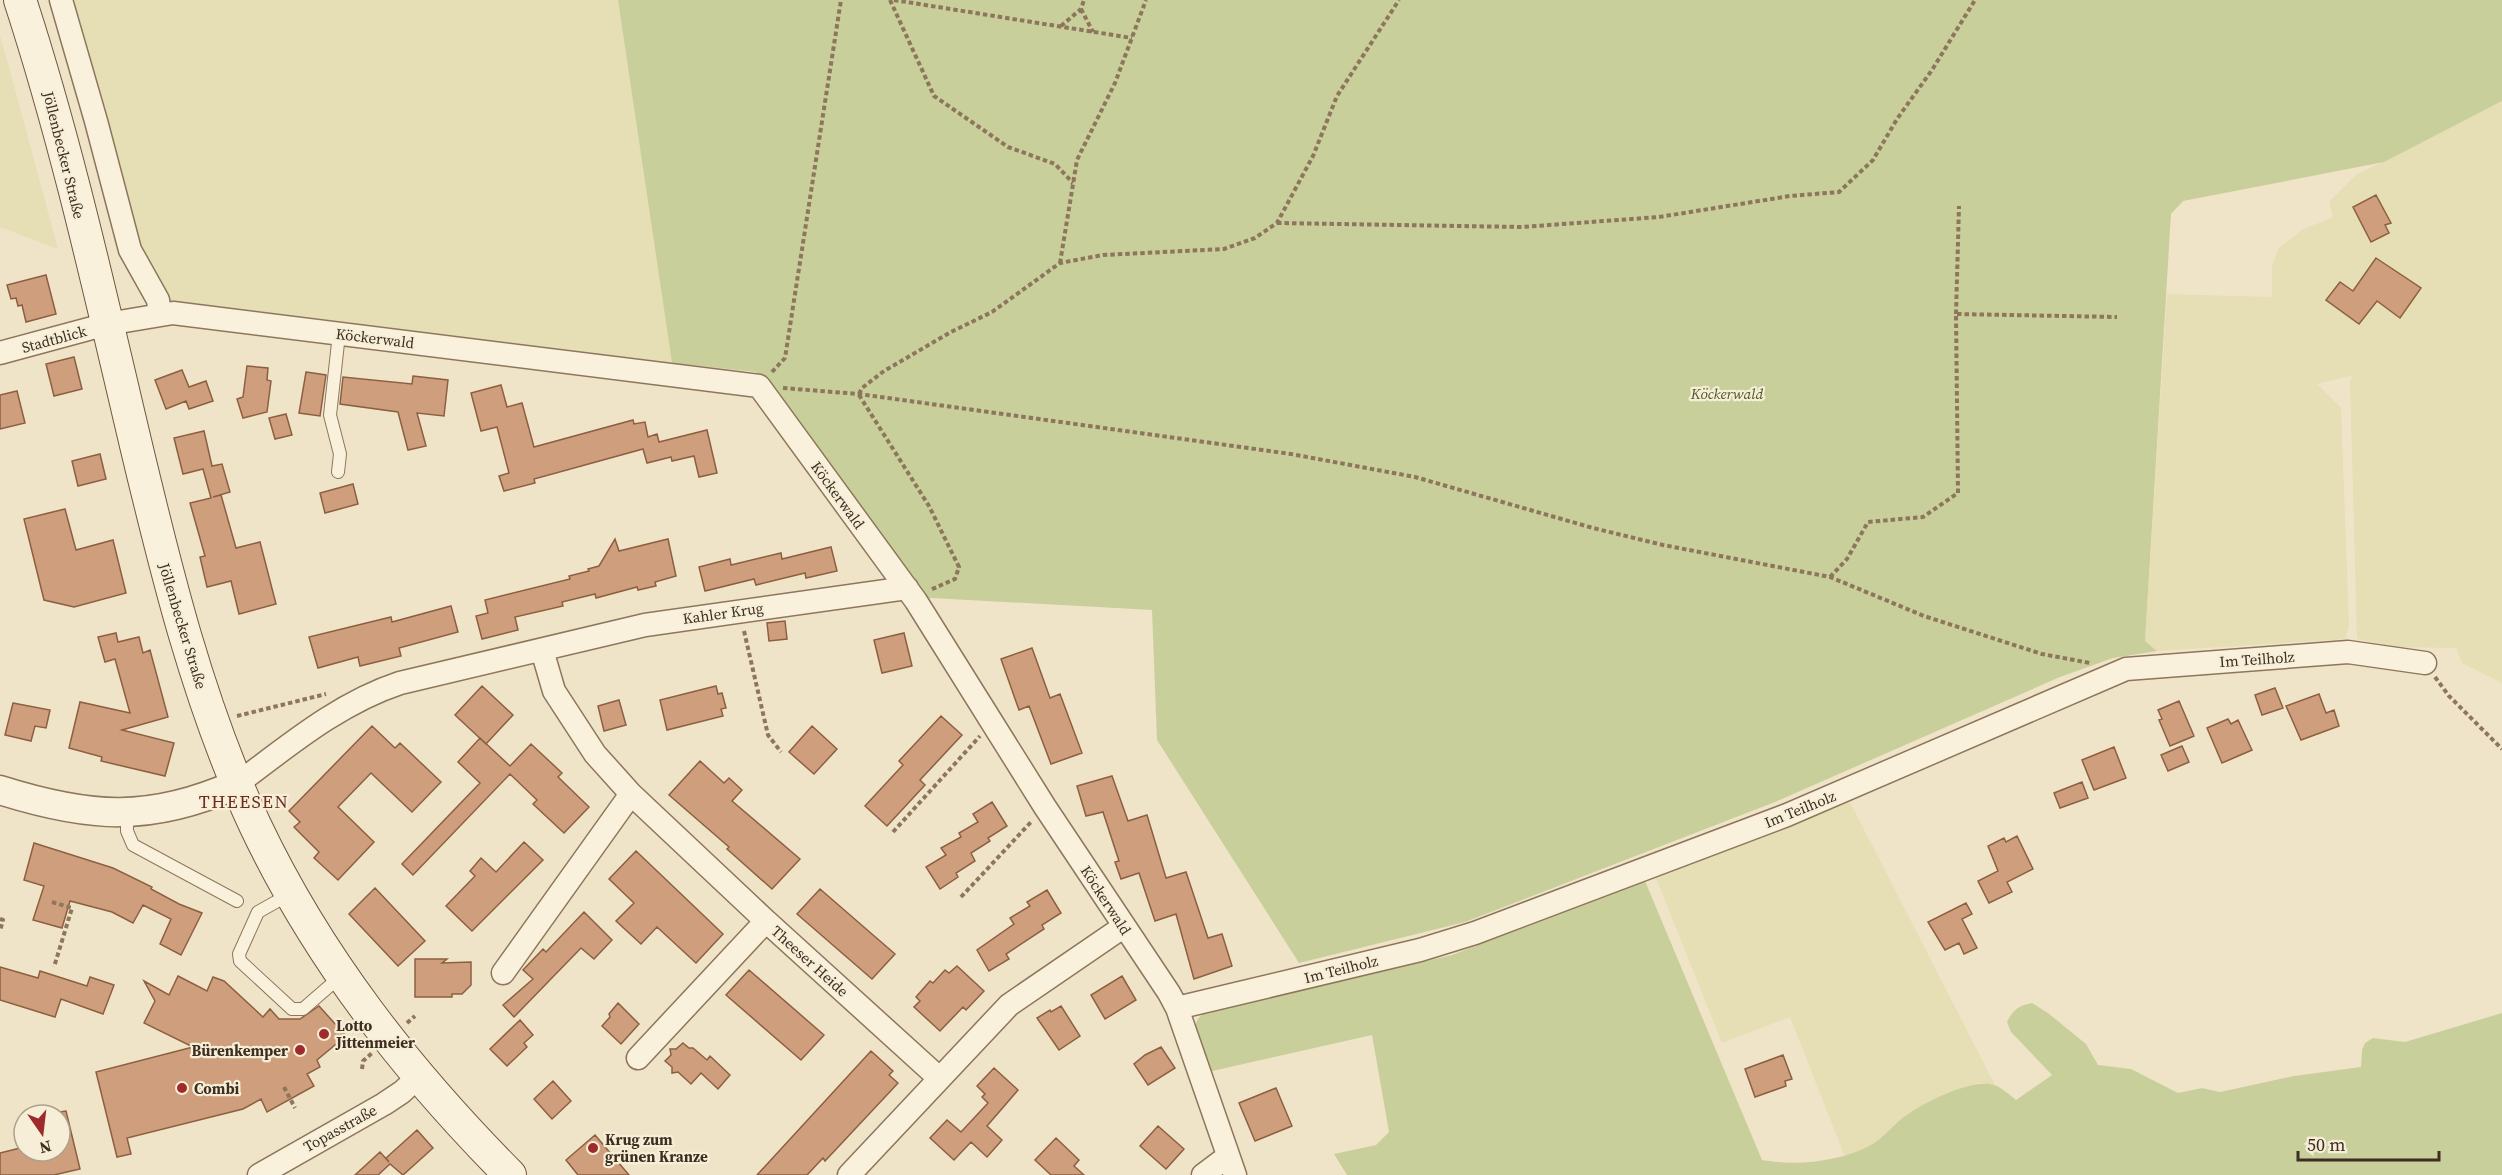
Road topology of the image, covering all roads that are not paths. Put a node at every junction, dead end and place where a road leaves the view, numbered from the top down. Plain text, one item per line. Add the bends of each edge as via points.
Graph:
1 (20, 0) edge
2 (61, 0) edge
3 (160, 315) junction
4 (107, 324) junction
5 (339, 334) junction
6 (0, 353) edge
7 (338, 472) dead end
8 (910, 592) junction
9 (542, 650) junction
10 (2425, 663) road end
11 (237, 784) junction
12 (0, 790) edge
13 (631, 794) junction
14 (127, 813) junction
15 (291, 893) junction
16 (237, 901) dead end
17 (766, 921) junction
18 (1123, 927) junction
19 (503, 973) dead end
20 (340, 976) junction
21 (1177, 1008) junction
22 (638, 1058) dead end
23 (418, 1077) junction
24 (939, 1078) junction
25 (1231, 1166) edge
26 (259, 1175) edge
27 (510, 1175) edge
28 (849, 1175) edge
29 (1203, 1175) edge

1 - 4 main road, Jöllenbecker Straße via 41,65
2 - 3 street via 130,250 158,300
3 - 4 street, Köckerwald
3 - 5 street, Köckerwald
4 - 6 street, Stadtblick
4 - 11 main road, Jöllenbecker Straße via 165,566 194,668
5 - 7 lane via 330,415 340,454
5 - 8 street, Köckerwald via 759,386
8 - 9 street, Kahler Krug via 645,625
8 - 18 street, Köckerwald
9 - 11 street, Kahler Krug via 400,683 365,696
9 - 13 street via 561,705 595,754
10 - 21 street, Im Teilholz via 2348,652 2126,669 1787,815 1475,933 1420,950
11 - 14 street via 178,806
11 - 15 main road, Jöllenbecker Straße
12 - 14 street via 81,810
13 - 17 street
13 - 19 street
14 - 16 lane via 127,831 134,845
15 - 20 main road, Jöllenbecker Straße
15 - 20 lane via 258,912 239,954 240,961 292,1009 303,1009
17 - 22 street, Theeser Heide
17 - 24 street, Theeser Heide
18 - 21 street, Köckerwald
18 - 24 street via 1018,998
20 - 23 main road, Jöllenbecker Straße
21 - 25 street, Köckerwald
23 - 26 street, Topasstraße via 384,1104
23 - 27 main road, Jöllenbecker Straße
24 - 28 street
25 - 29 street

